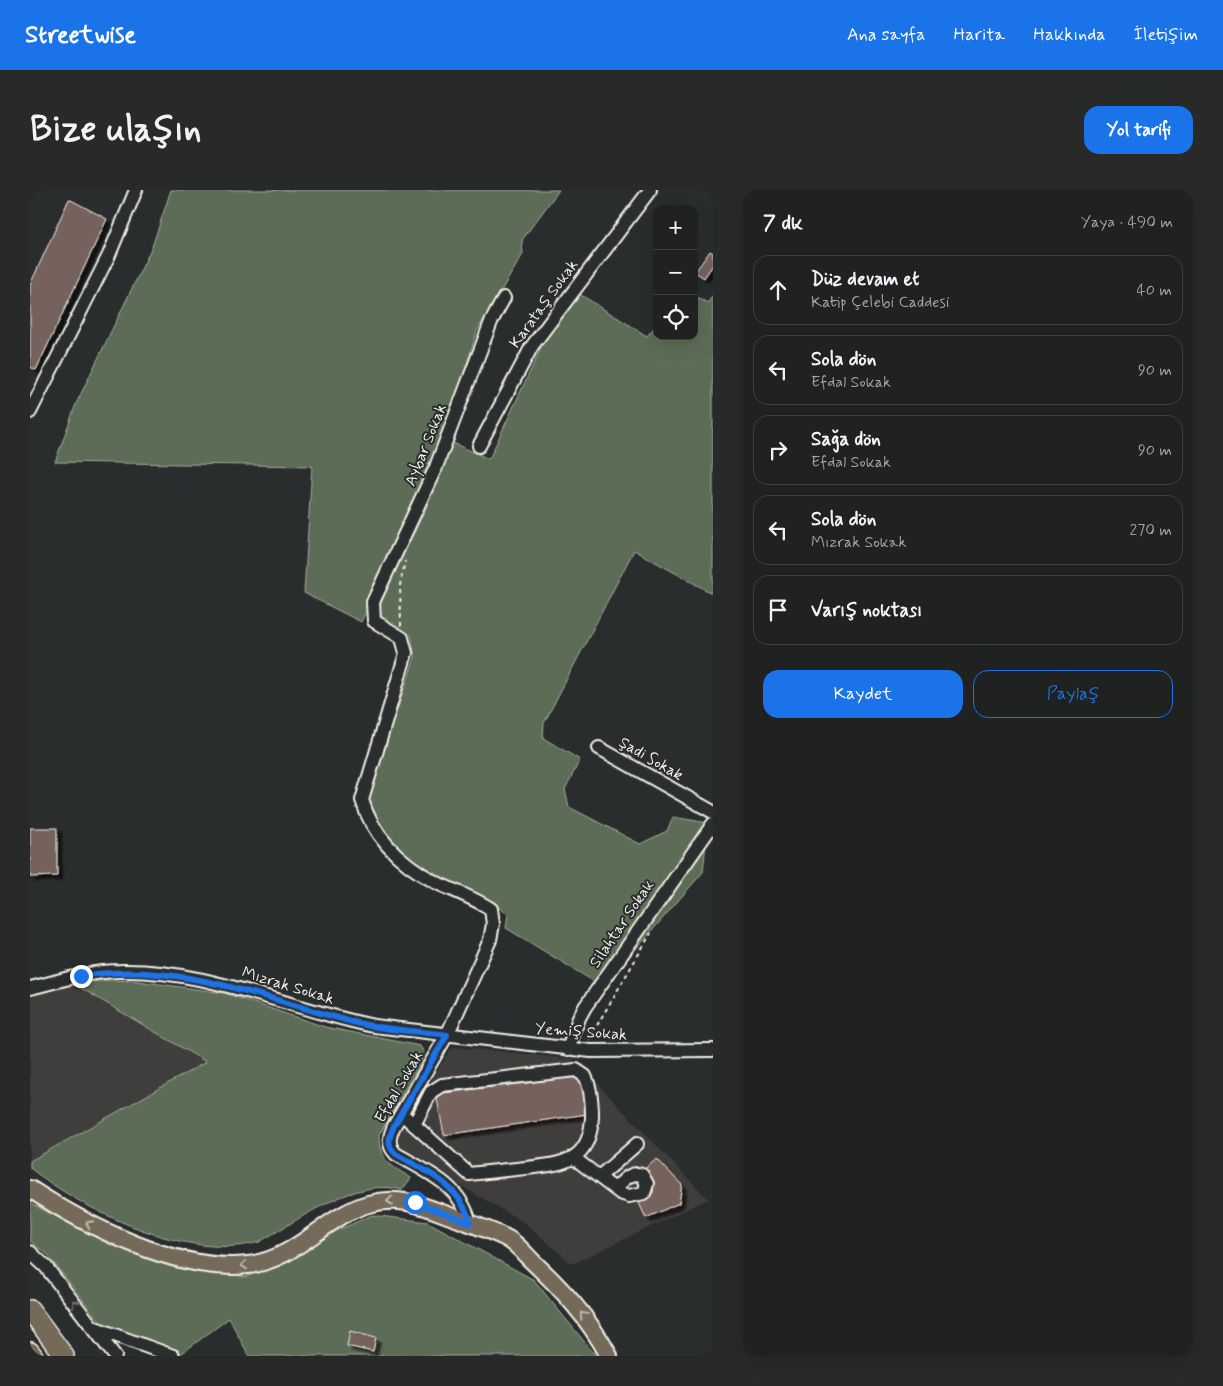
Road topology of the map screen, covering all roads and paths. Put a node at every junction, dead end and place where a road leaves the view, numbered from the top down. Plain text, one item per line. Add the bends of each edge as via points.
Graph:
1 (136, 190) edge
2 (650, 190) edge
3 (504, 298) dead end
4 (30, 412) edge
5 (479, 446) dead end
6 (406, 556) dead end
7 (402, 638) junction
8 (599, 748) dead end
9 (713, 812) edge
10 (713, 824) edge
11 (653, 930) dead end
12 (30, 988) edge
13 (447, 1035) junction
14 (568, 1049) junction
15 (583, 1050) junction
16 (713, 1050) edge
17 (402, 1114) junction
18 (414, 1125) junction
19 (637, 1144) dead end
20 (574, 1158) junction
21 (600, 1176) junction
22 (30, 1189) edge
23 (616, 1189) dead end
24 (470, 1223) junction
25 (30, 1252) edge
26 (30, 1310) edge
27 (95, 1328) junction
28 (30, 1352) edge
29 (33, 1356) edge
30 (64, 1356) edge
31 (115, 1356) edge
32 (173, 1356) edge
33 (609, 1356) edge

1 - 4 street via 110,255
2 - 5 street, Karataş Sokak via 532,346
3 - 7 street, Aybar Sokak via 491,322 436,467 373,602 374,621
6 - 7 path via 400,585
7 - 13 street, Efdal Sokak via 406,653 362,800 366,814 398,857 491,909 493,924 490,940
8 - 9 street, Şadi Sokak
10 - 14 street, Silahtar Sokak via 585,1007
11 - 15 path, Silahtar Sokak
12 - 13 street, Mızrak Sokak via 108,971 147,972 231,985 351,1022
13 - 14 street, Yemiş Sokak
13 - 17 street, Efdal Sokak
14 - 15 street, Yemiş Sokak
15 - 16 street, Yemiş Sokak
17 - 18 street
17 - 24 street, Efdal Sokak via 390,1134 390,1149 452,1189 464,1204
18 - 20 street via 468,1174 556,1165
18 - 20 street via 431,1092 442,1085 576,1070 587,1079 592,1115 589,1138
19 - 21 street
20 - 21 street
21 - 23 street
24 -> 22 main road via 415,1202 393,1200 369,1204 346,1212 300,1246 277,1258 249,1265 219,1266 190,1261 108,1234
33 -> 24 main road via 593,1327 560,1287 510,1240
27 -> 25 street
26 - 30 highway
27 - 31 street
27 - 32 street
28 - 29 highway

